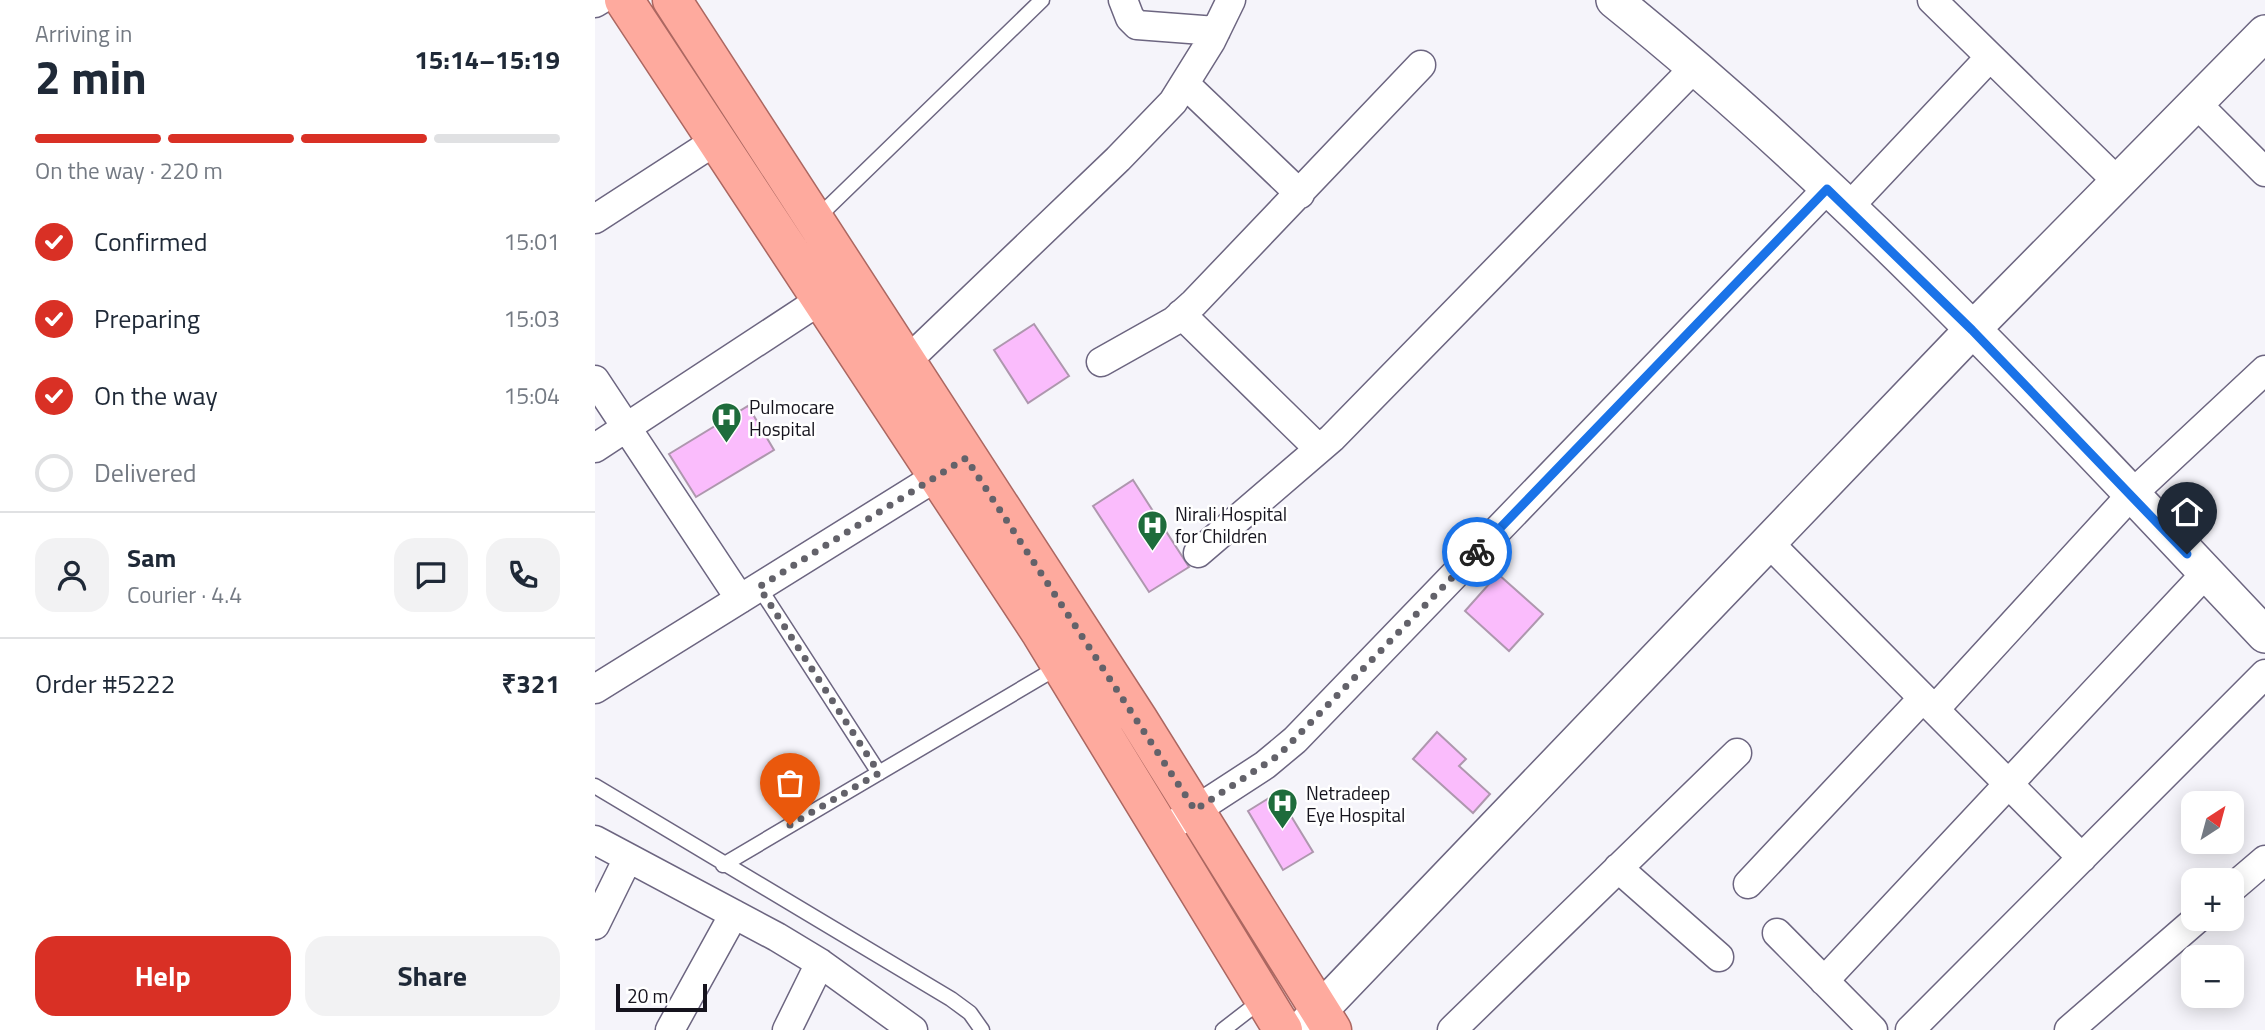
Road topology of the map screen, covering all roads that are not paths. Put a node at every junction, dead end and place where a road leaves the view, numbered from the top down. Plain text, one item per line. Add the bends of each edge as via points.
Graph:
1 (600, 0) edge
2 (624, 0) edge
3 (672, 0) edge
4 (1042, 0) edge
5 (1123, 0) edge
6 (1231, 0) edge
7 (1937, 2) edge
8 (595, 3) edge
9 (1632, 6) edge
10 (1216, 31) junction
11 (2265, 33) edge
12 (1990, 57) junction
13 (1421, 65) dead end
14 (1696, 66) junction
15 (1185, 84) junction
16 (2196, 103) junction
17 (717, 140) junction
18 (2265, 172) edge
19 (2117, 182) junction
20 (1300, 194) junction
21 (1837, 199) junction
22 (595, 219) edge
23 (814, 221) junction
24 (822, 299) junction
25 (1181, 314) junction
26 (1972, 330) junction
27 (1101, 362) dead end
28 (905, 363) junction
29 (2265, 370) edge
30 (595, 380) edge
31 (627, 427) junction
32 (595, 448) edge
33 (1319, 449) junction
34 (952, 467) junction
35 (2131, 495) junction
36 (1768, 542) junction
37 (1198, 553) dead end
38 (2206, 573) junction
39 (750, 593) junction
40 (2261, 622) edge
41 (1061, 666) junction
42 (2265, 674) edge
43 (595, 689) edge
44 (1929, 703) junction
45 (1737, 753) dead end
46 (879, 773) junction
47 (2008, 783) junction
48 (595, 786) edge
49 (1195, 810) junction
50 (1163, 832) junction
51 (595, 841) edge
52 (628, 858) junction
53 (2082, 858) junction
54 (2265, 860) edge
55 (723, 865) junction
56 (1618, 868) junction
57 (2244, 878) edge
58 (1748, 884) dead end
59 (734, 914) junction
60 (595, 925) edge
61 (2183, 931) edge
62 (1777, 933) dead end
63 (1719, 957) dead end
64 (820, 963) junction
65 (1824, 981) junction
66 (1274, 1014) edge
67 (1318, 1023) edge
68 (670, 1030) edge
69 (787, 1030) edge
70 (913, 1030) edge
71 (982, 1030) edge
72 (1223, 1030) edge
73 (1453, 1030) edge
74 (1873, 1030) edge
75 (1910, 1030) edge
76 (2069, 1030) edge

1 - 8 street
2 - 17 highway
3 - 23 highway
4 - 23 lane
5 - 10 street via 1137,24
6 - 10 street
7 - 12 street
9 - 14 street
10 - 15 street
11 - 16 street
12 - 19 street
12 - 21 street
13 - 20 street
14 - 21 street
14 - 33 street
15 - 20 street
15 - 28 street via 1118,159
16 - 18 street
16 - 19 street
17 - 22 street
17 - 24 highway
19 - 26 street
20 - 25 street
21 - 26 street
21 - 49 street via 1295,740
23 - 28 highway
24 - 31 street
24 - 34 highway
25 - 27 street
25 - 33 street
26 - 35 street
26 - 36 street
28 - 34 highway
29 - 35 street
30 - 31 street
31 - 32 street
31 - 39 street
33 - 37 street
34 - 39 street
34 - 41 highway
34 - 49 highway
35 - 38 street
35 - 44 street
36 - 44 street
36 - 67 street
38 - 40 street
38 - 47 street
39 - 43 street
39 - 46 lane
41 - 46 lane
41 - 50 highway
42 - 53 street
44 - 47 street
44 - 58 street
45 - 56 street
46 - 55 lane
47 - 53 street
47 - 65 street
48 - 55 lane
49 - 50 street
49 - 67 highway
50 - 66 highway
51 - 52 street
52 - 59 street
52 - 60 street
53 - 75 street
54 - 57 street
55 - 71 lane via 951,999 970,1013
56 - 63 street
56 - 73 street
59 - 64 street
59 - 68 street
61 - 76 street
62 - 65 street
64 - 69 street
64 - 70 street
65 - 74 street
66 - 72 lane

